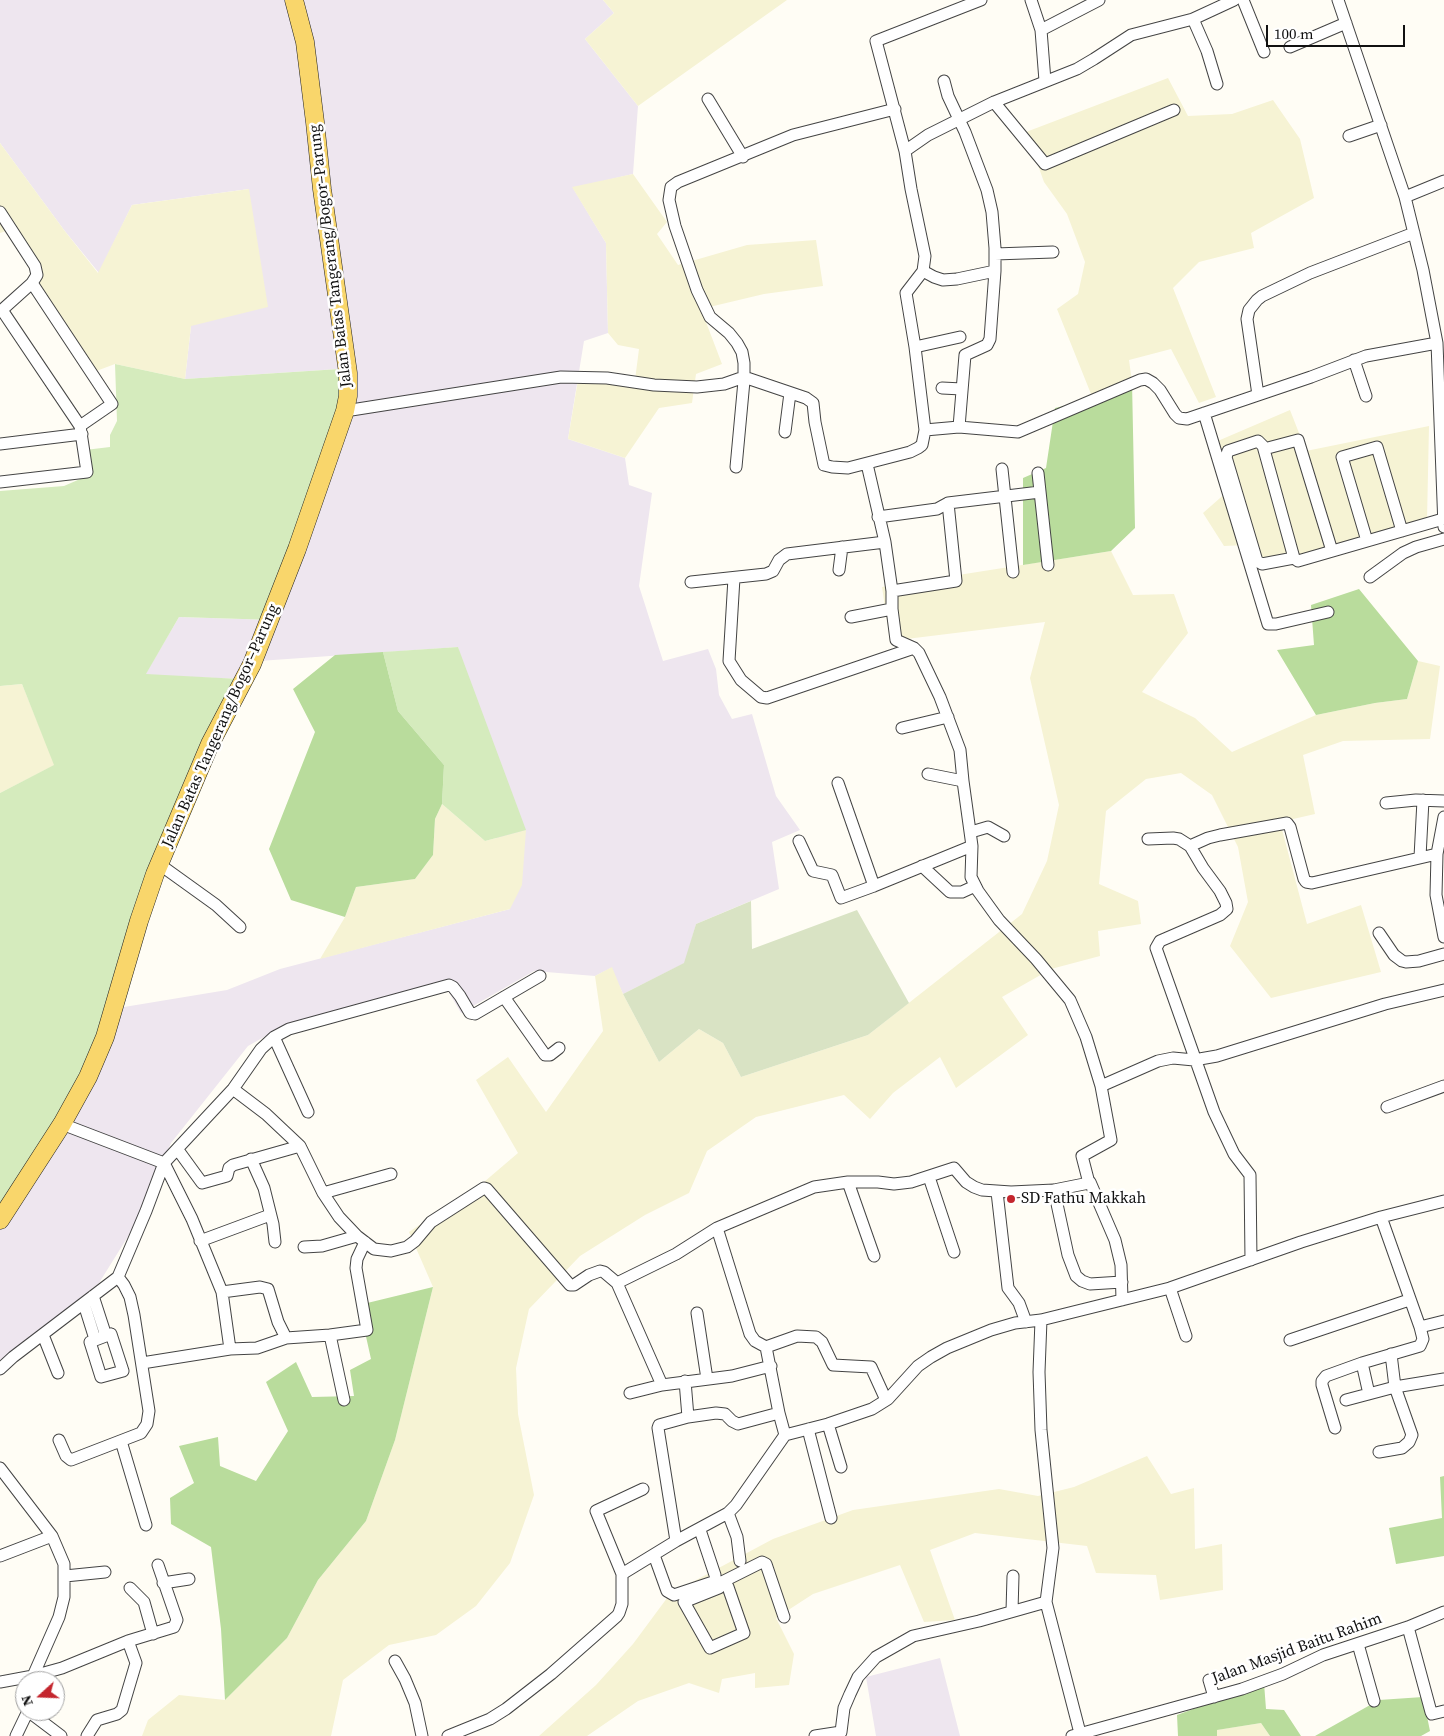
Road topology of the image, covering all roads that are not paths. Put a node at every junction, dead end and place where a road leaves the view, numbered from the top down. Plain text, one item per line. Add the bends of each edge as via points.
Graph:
1 (294, 0) edge
2 (981, 0) edge
3 (1031, 0) edge
4 (1099, 0) edge
5 (1234, 0) edge
6 (1243, 0) edge
7 (1338, 0) edge
8 (1193, 19) junction
9 (1346, 23) junction
10 (1041, 30) junction
11 (1290, 47) dead end
12 (1264, 52) dead end
13 (944, 81) dead end
14 (1045, 81) junction
15 (1217, 84) dead end
16 (708, 99) dead end
17 (994, 102) junction
18 (895, 109) junction
19 (1174, 110) dead end
20 (959, 120) junction
21 (1381, 125) junction
22 (1349, 136) dead end
23 (905, 151) junction
24 (743, 157) junction
25 (1444, 181) edge
26 (1405, 197) junction
27 (0, 212) edge
28 (1414, 234) junction
29 (1053, 252) dead end
30 (995, 254) junction
31 (995, 271) junction
32 (924, 272) junction
33 (32, 283) junction
34 (1, 311) edge
35 (960, 337) dead end
36 (1437, 343) junction
37 (915, 347) junction
38 (1354, 360) junction
39 (744, 377) junction
40 (942, 388) dead end
41 (962, 389) junction
42 (790, 393) junction
43 (1258, 395) junction
44 (1366, 396) dead end
45 (345, 411) junction
46 (1204, 413) junction
47 (959, 427) junction
48 (81, 430) junction
49 (925, 430) junction
50 (785, 432) dead end
51 (0, 444) edge
52 (1264, 449) junction
53 (866, 464) junction
54 (736, 467) dead end
55 (1002, 469) dead end
56 (1038, 473) dead end
57 (0, 482) edge
58 (1040, 492) junction
59 (1005, 497) junction
60 (948, 503) junction
61 (878, 517) junction
62 (1443, 523) edge
63 (1402, 530) junction
64 (1444, 539) edge
65 (1367, 541) junction
66 (884, 542) junction
67 (842, 547) junction
68 (1332, 551) junction
69 (1294, 558) junction
70 (1048, 565) dead end
71 (839, 570) dead end
72 (1013, 572) dead end
73 (734, 578) junction
74 (1370, 578) dead end
75 (691, 582) dead end
76 (892, 591) junction
77 (892, 609) junction
78 (1328, 612) dead end
79 (851, 617) dead end
80 (914, 648) junction
81 (948, 717) junction
82 (902, 728) dead end
83 (928, 774) dead end
84 (963, 781) junction
85 (838, 783) dead end
86 (1424, 800) junction
87 (1444, 801) edge
88 (1386, 803) dead end
89 (1444, 817) edge
90 (971, 832) junction
91 (1004, 836) dead end
92 (1148, 839) dead end
93 (800, 841) dead end
94 (972, 846) junction
95 (1190, 846) junction
96 (1437, 854) junction
97 (1420, 857) junction
98 (159, 864) junction
99 (922, 866) junction
100 (874, 886) junction
101 (975, 886) junction
102 (240, 927) dead end
103 (1443, 932) edge
104 (1379, 933) dead end
105 (1444, 954) edge
106 (540, 976) dead end
107 (1444, 990) edge
108 (504, 997) junction
109 (274, 1037) junction
110 (559, 1048) dead end
111 (1194, 1060) junction
112 (1101, 1086) junction
113 (1444, 1086) edge
114 (233, 1089) junction
115 (1387, 1107) dead end
116 (308, 1112) dead end
117 (62, 1124) junction
118 (300, 1146) junction
119 (178, 1150) junction
120 (251, 1159) junction
121 (164, 1163) junction
122 (390, 1174) dead end
123 (929, 1177) junction
124 (848, 1182) junction
125 (1090, 1182) junction
126 (1054, 1190) junction
127 (997, 1192) junction
128 (323, 1193) junction
129 (1444, 1200) edge
130 (270, 1215) junction
131 (1382, 1217) junction
132 (0, 1220) edge
133 (717, 1228) junction
134 (361, 1239) junction
135 (200, 1241) junction
136 (275, 1242) dead end
137 (304, 1247) dead end
138 (954, 1252) dead end
139 (874, 1256) dead end
140 (1251, 1260) junction
141 (118, 1277) junction
142 (1122, 1282) junction
143 (617, 1283) junction
144 (1170, 1288) junction
145 (222, 1292) junction
146 (94, 1296) junction
147 (1122, 1300) junction
148 (1409, 1300) junction
149 (84, 1304) junction
150 (697, 1313) dead end
151 (1041, 1320) junction
152 (1444, 1321) edge
153 (1026, 1322) junction
154 (1420, 1327) junction
155 (330, 1334) junction
156 (44, 1335) junction
157 (1186, 1336) dead end
158 (286, 1338) junction
159 (1290, 1340) dead end
160 (766, 1347) junction
161 (230, 1349) junction
162 (1391, 1354) junction
163 (142, 1363) junction
164 (1362, 1363) junction
165 (770, 1366) junction
166 (0, 1369) edge
167 (58, 1373) dead end
168 (707, 1379) junction
169 (1444, 1379) edge
170 (685, 1381) junction
171 (662, 1385) junction
172 (1396, 1387) junction
173 (630, 1393) dead end
174 (1369, 1394) junction
175 (344, 1400) dead end
176 (886, 1400) junction
177 (1346, 1400) dead end
178 (779, 1413) junction
179 (688, 1417) junction
180 (828, 1424) junction
181 (1334, 1428) dead end
182 (808, 1429) junction
183 (785, 1434) junction
184 (59, 1440) dead end
185 (120, 1441) junction
186 (1379, 1452) dead end
187 (841, 1467) dead end
188 (0, 1468) edge
189 (643, 1489) dead end
190 (728, 1514) junction
191 (831, 1518) dead end
192 (146, 1525) dead end
193 (700, 1530) junction
194 (52, 1536) junction
195 (676, 1541) junction
196 (654, 1555) junction
197 (0, 1556) edge
198 (740, 1561) dead end
199 (158, 1565) dead end
200 (105, 1572) dead end
201 (622, 1574) junction
202 (65, 1576) junction
203 (1013, 1576) dead end
204 (189, 1579) dead end
205 (719, 1579) junction
206 (163, 1583) junction
207 (130, 1588) dead end
208 (1046, 1602) junction
209 (1012, 1611) junction
210 (1444, 1612) edge
211 (784, 1617) dead end
212 (1408, 1627) junction
213 (154, 1634) junction
214 (128, 1641) junction
215 (1358, 1644) junction
216 (395, 1661) dead end
217 (36, 1671) edge
218 (54, 1671) edge
219 (1209, 1680) dead end
220 (15, 1681) edge
221 (0, 1682) edge
222 (1214, 1697) junction
223 (1374, 1701) dead end
224 (1444, 1710) edge
225 (23, 1721) edge
226 (41, 1721) edge
227 (1076, 1735) edge
228 (16, 1736) edge
229 (61, 1736) edge
230 (87, 1736) edge
231 (422, 1736) edge
232 (448, 1736) edge
233 (815, 1736) edge

1 - 45 main road, Jalan Batas Tangerang/Bogor–Parung via 305,42 348,373
2 - 18 street via 876,41
3 - 10 street
4 - 10 street
5 - 8 street
6 - 12 street
7 - 9 street
8 - 14 street via 1131,35 1094,60
8 - 15 street
9 - 11 street
9 - 21 street
10 - 14 street
13 - 20 street
14 - 17 street
16 - 24 street
17 - 19 street via 1044,164
17 - 20 street
18 - 23 street
18 - 24 street via 793,135
20 - 23 street
20 - 30 street via 987,190
21 - 22 street
21 - 26 street
23 - 32 street via 925,256
24 - 39 street via 675,184 669,198 697,290 710,317 737,343 743,358
25 - 26 street
26 - 28 street
27 - 33 street via 35,266 36,275
28 - 36 street
28 - 43 street via 1310,273 1257,300 1246,319
29 - 30 street
30 - 31 street
31 - 32 street via 943,280
31 - 41 street via 989,341 966,354
32 - 37 street via 906,293
33 - 34 street
33 - 48 street via 112,403
34 - 48 street
35 - 37 street
36 - 38 street
36 - 62 street
37 - 49 street
38 - 43 street
38 - 44 street
39 - 42 street
39 - 45 street via 719,385 697,387 561,377
39 - 54 street
40 - 41 street
41 - 47 street
42 - 50 street
42 - 53 street via 813,403 824,465 848,468
43 - 46 street
45 - 98 main road, Jalan Batas Tangerang/Bogor–Parung via 297,549 252,664 210,744
46 - 47 street via 1187,419 1179,418 1160,390 1146,379 1018,432
46 - 78 street via 1268,624
47 - 49 street
48 - 51 street
48 - 57 street via 85,473
49 - 53 street via 922,445 918,448
52 - 68 street via 1298,440
52 - 69 street
52 - 69 street via 1258,441 1228,451 1226,457 1257,561 1262,564
53 - 61 street
55 - 59 street
56 - 58 street
58 - 59 street
58 - 70 street
59 - 60 street
59 - 72 street
60 - 61 street via 937,509
60 - 76 street via 956,581
61 - 66 street
62 - 63 street
63 - 65 street
63 - 65 street via 1377,446 1342,457
64 - 74 street via 1416,547
65 - 68 street
66 - 67 street
66 - 76 street
67 - 71 street
67 - 73 street via 787,554 769,573
68 - 69 street via 1298,561
73 - 75 street
73 - 80 street via 729,661 741,680 761,697 767,698
76 - 77 street
77 - 79 street
77 - 80 street via 896,640
80 - 81 street via 923,660
81 - 82 street
81 - 84 street via 962,758
83 - 84 street
84 - 90 street
85 - 100 street
86 - 87 street
86 - 88 street
86 - 97 street
89 - 96 street
90 - 91 street via 988,827
90 - 94 street
92 - 95 street via 1173,838
93 - 100 street via 814,871 830,874 841,898
94 - 99 street
94 - 101 street via 970,872
95 - 97 street via 1220,835 1287,823 1304,879 1312,883
95 - 111 street via 1220,891 1227,910 1160,941 1156,948
96 - 97 street
96 - 103 street via 1436,895
98 - 102 street via 216,905
98 - 117 main road, Jalan Batas Tangerang/Bogor–Parung via 106,1037
99 - 100 street
99 - 101 street via 950,892 962,892
101 - 112 street via 999,920 1070,1000 1086,1037
104 - 105 street via 1394,956 1402,961 1419,961
106 - 108 street
107 - 111 street
108 - 109 street via 472,1015 449,986 289,1029
108 - 110 street via 545,1054 550,1055
109 - 114 street via 261,1049
109 - 116 street
111 - 112 street via 1173,1058 1158,1061
111 - 140 street via 1231,1150 1250,1175
112 - 125 street via 1111,1140 1082,1156
113 - 115 street
114 - 118 street
114 - 119 street
117 - 121 street
117 - 132 main road, Jalan Batas Tangerang/Bogor–Parung
118 - 120 street
118 - 128 street
119 - 120 street via 202,1183 226,1176 230,1166
119 - 121 street
120 - 130 street via 264,1188
121 - 135 street
121 - 141 street
122 - 128 street
123 - 124 street via 894,1184
123 - 127 street via 954,1168 974,1187
123 - 138 street
124 - 133 street via 807,1190
124 - 139 street
125 - 126 street
125 - 142 street via 1116,1240
126 - 127 street
126 - 142 street via 1068,1255 1076,1276 1090,1284
127 - 153 street via 1008,1288 1019,1303
128 - 134 street via 339,1217
129 - 131 street
130 - 135 street
130 - 136 street
131 - 140 street
131 - 148 street
133 - 143 street via 676,1254
133 - 160 street via 750,1334
134 - 137 street
134 - 143 street via 381,1251 402,1249 431,1222 484,1188 570,1285 600,1271
134 - 155 street via 356,1268 367,1330
135 - 145 street
140 - 144 street
141 - 146 street
141 - 163 street via 130,1297
142 - 147 street
143 - 171 street
144 - 147 street
144 - 157 street
145 - 158 street via 260,1287 268,1289
145 - 161 street
146 - 149 street
146 - 149 street via 100,1337
147 - 151 street
148 - 154 street
148 - 159 street
149 - 156 street
150 - 168 street
151 - 153 street
151 - 208 street via 1041,1430 1053,1548
152 - 154 street
153 - 176 street via 991,1330 939,1352 918,1366
154 - 162 street via 1420,1346
155 - 158 street
155 - 175 street
156 - 166 street
156 - 167 street
158 - 161 street via 257,1348
160 - 165 street
160 - 176 street via 797,1336 816,1338 822,1342 834,1365 871,1366
161 - 163 street
162 - 164 street
162 - 172 street
163 - 185 street via 149,1411 147,1424 141,1433
164 - 174 street
164 - 181 street via 1326,1376 1322,1381
165 - 168 street
165 - 178 street
168 - 170 street
169 - 172 street
170 - 171 street
170 - 179 street
171 - 173 street
172 - 174 street
172 - 186 street via 1412,1435 1402,1448
174 - 177 street
176 - 180 street via 872,1410
178 - 179 street via 738,1424 725,1414
178 - 183 street
179 - 195 street via 662,1423 658,1428
180 - 182 street
180 - 187 street
182 - 183 street
182 - 191 street
183 - 190 street
184 - 185 street via 69,1460
185 - 192 street
188 - 194 street
189 - 201 street via 596,1511
190 - 193 street
190 - 198 street
193 - 195 street
193 - 205 street
194 - 197 street
194 - 202 street
195 - 196 street
196 - 201 street
196 - 205 street via 670,1594
199 - 206 street
200 - 202 street
201 - 232 street via 622,1604 617,1616 506,1709
202 - 217 street via 59,1617
203 - 209 street
204 - 206 street
205 - 205 street via 719,1588 684,1602 710,1648 744,1633 728,1586
205 - 211 street via 762,1562 766,1564
206 - 213 street via 176,1624
207 - 213 street via 144,1602
208 - 209 street
208 - 227 street
209 - 233 street via 913,1636 876,1657 858,1677 850,1694 844,1708 841,1732
210 - 212 street, Jalan Masjid Baitu Rahim
212 - 215 street, Jalan Masjid Baitu Rahim
212 - 224 street via 1431,1712
213 - 214 street
214 - 218 street
214 - 230 street via 136,1663 122,1710 97,1720
215 - 222 street, Jalan Masjid Baitu Rahim
215 - 223 street
216 - 231 street via 415,1703
219 - 222 street
220 - 221 street
222 - 227 street, Jalan Masjid Baitu Rahim
225 - 228 street
226 - 229 street

